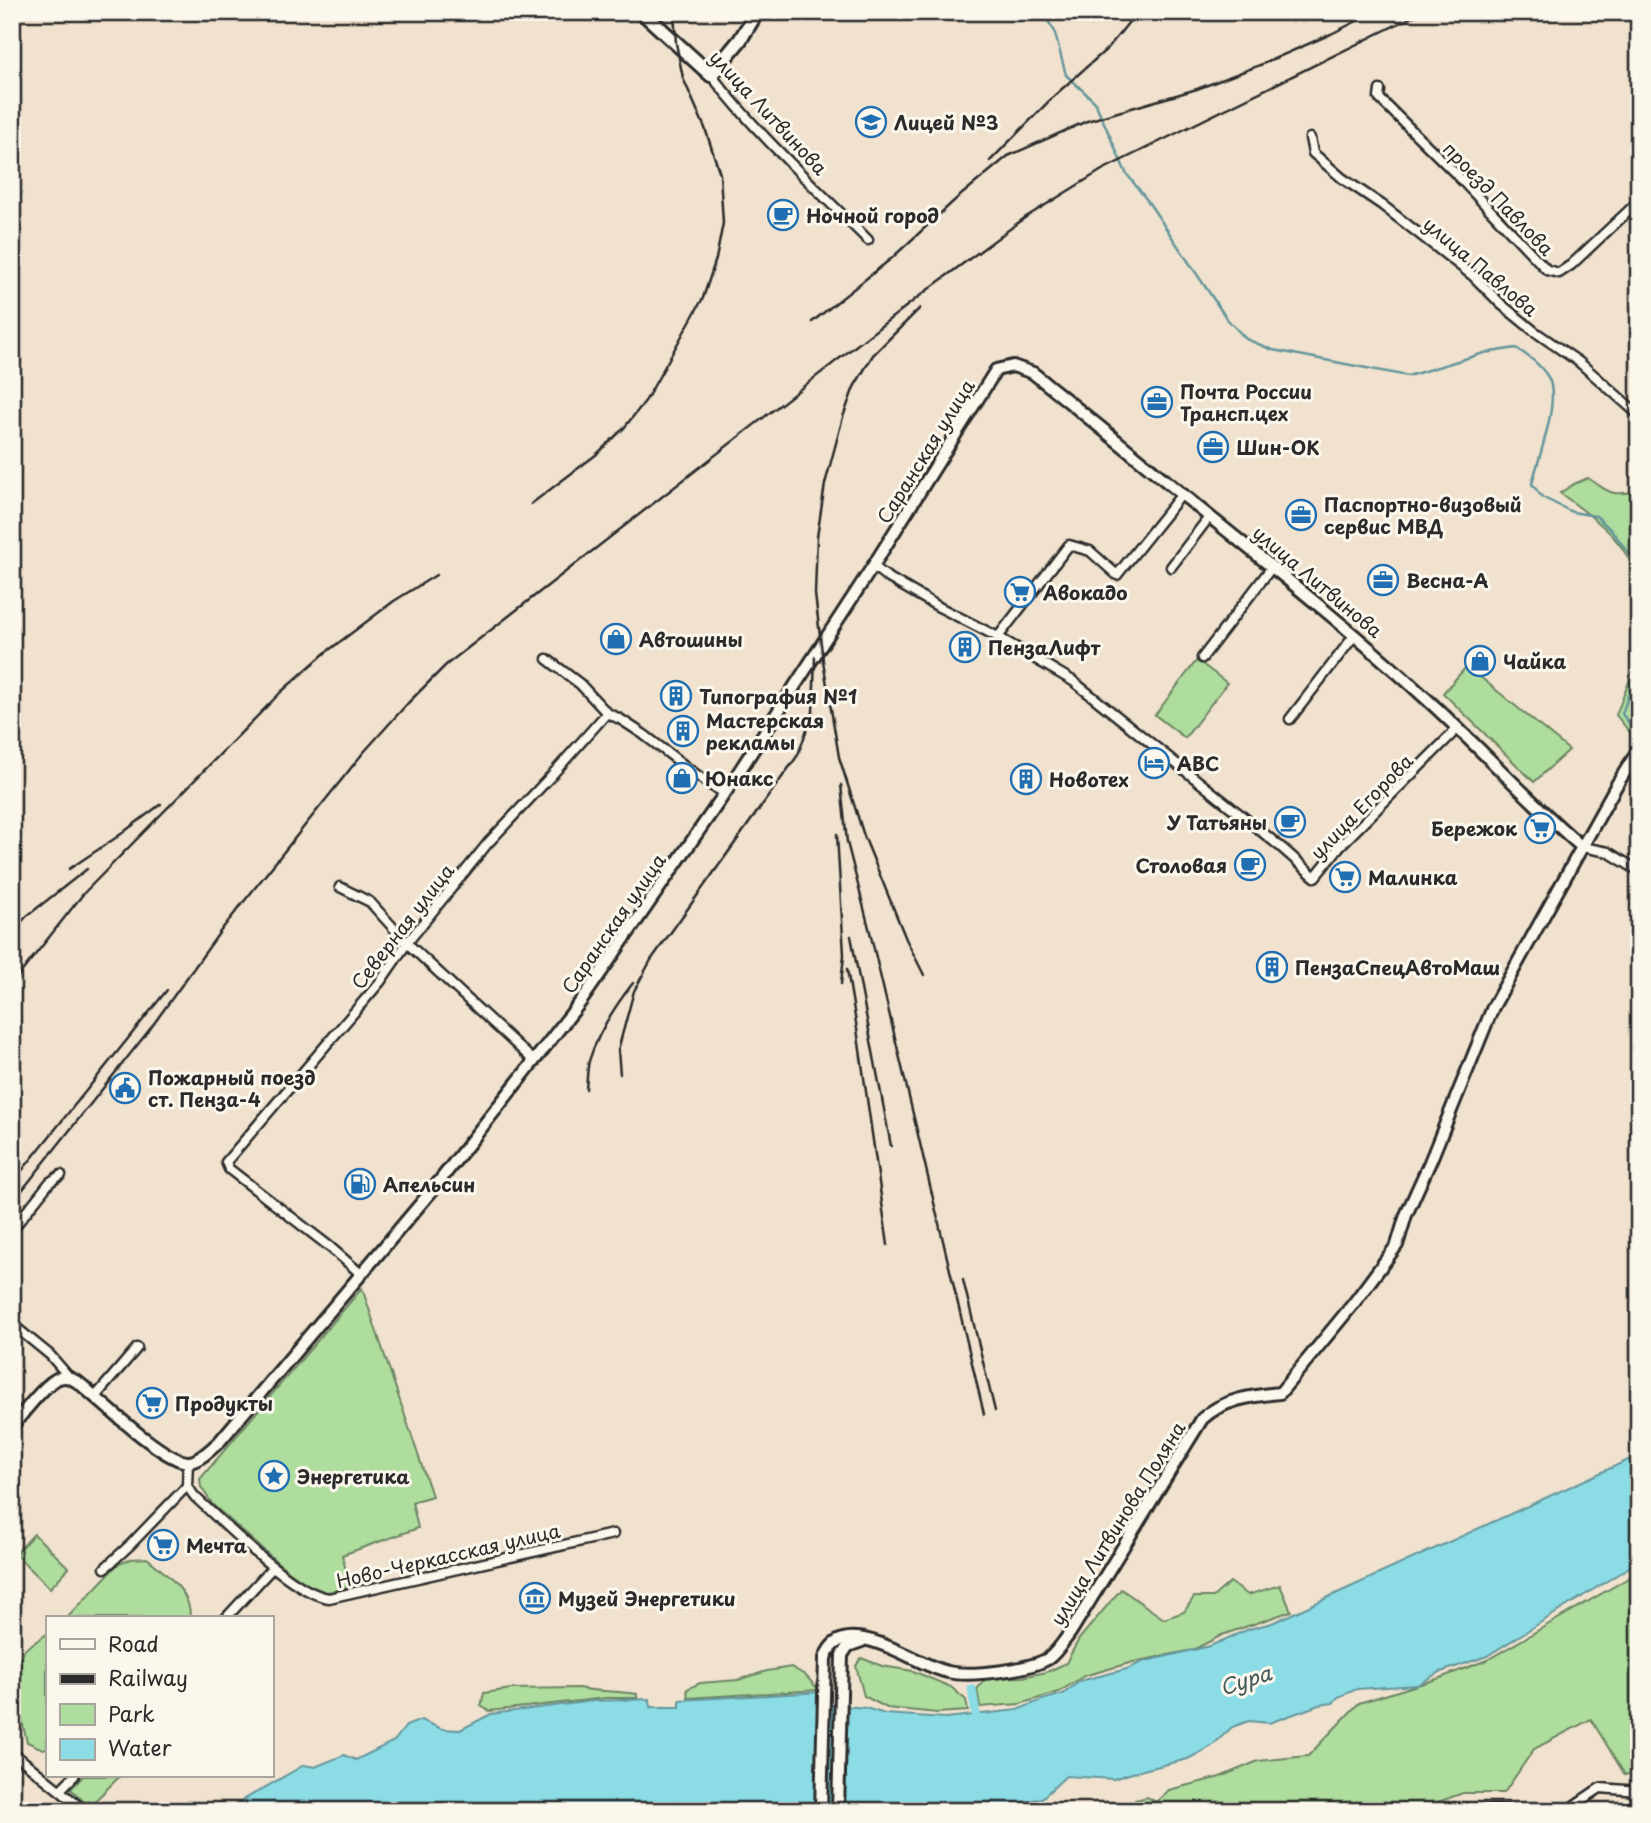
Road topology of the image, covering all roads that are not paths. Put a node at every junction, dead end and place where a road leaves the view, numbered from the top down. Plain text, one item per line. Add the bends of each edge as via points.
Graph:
1 (642, 12) edge
2 (757, 12) edge
3 (710, 75) junction
4 (1380, 90) dead end
5 (1310, 138) dead end
6 (1639, 201) edge
7 (868, 240) dead end
8 (1013, 366) joint
9 (1639, 415) edge
10 (1182, 494) junction
11 (1210, 516) junction
12 (873, 566) junction
13 (1171, 567) dead end
14 (1272, 567) junction
15 (1354, 636) junction
16 (998, 637) junction
17 (1202, 658) dead end
18 (547, 659) dead end
19 (607, 713) junction
20 (1290, 719) dead end
21 (1457, 729) junction
22 (1639, 749) edge
23 (724, 793) junction
24 (1582, 847) junction
25 (1639, 872) edge
26 (340, 887) dead end
27 (407, 943) junction
28 (534, 1061) junction
29 (61, 1175) dead end
30 (12, 1230) edge
31 (361, 1274) junction
32 (12, 1324) edge
33 (138, 1348) dead end
34 (69, 1377) junction
35 (96, 1397) junction
36 (12, 1426) edge
37 (188, 1462) junction
38 (187, 1486) junction
39 (613, 1534) dead end
40 (273, 1567) junction
41 (105, 1568) dead end
42 (228, 1616) edge
43 (867, 1640) junction
44 (12, 1752) edge
45 (72, 1778) edge
46 (60, 1790) junction
47 (1639, 1791) edge
48 (85, 1811) edge
49 (821, 1811) edge
50 (838, 1811) edge
51 (1484, 1811) edge
52 (1509, 1811) edge
53 (1566, 1811) edge

1 - 3 main road, улица Литвинова
2 - 3 main road via 736,47
3 - 7 street, улица Литвинова via 781,156
4 - 6 street, проезд Павлова via 1379,98 1547,270 1559,273 1571,265
5 - 9 street, улица Павлова via 1313,153 1342,178 1472,275 1502,305 1579,362
8 - 10 main road, улица Литвинова via 1033,373
8 - 12 main road, Саранская улица via 996,370
10 - 11 main road, улица Литвинова
10 - 16 street via 1117,575 1090,551 1069,545
11 - 13 street
11 - 14 main road, улица Литвинова
12 - 16 street, улица Егорова
12 - 23 main road, Саранская улица
14 - 15 main road, улица Литвинова
14 - 17 street
15 - 20 street
15 - 21 main road, улица Литвинова
16 - 21 street, улица Егорова via 1082,688 1315,877
18 - 19 street
19 - 23 street
19 - 27 street, Северная улица via 488,843
21 - 24 main road, улица Литвинова
22 - 24 main road, улица Литвинова Поляна
23 - 28 main road, Саранская улица via 612,958
24 - 25 street via 1608,852
24 - 43 main road, улица Литвинова Поляна via 1493,1007 1396,1245 1280,1393 1225,1404 1202,1419 1060,1646 1038,1663 957,1673
26 - 27 street via 370,902
27 - 28 street
27 - 31 street, Северная улица via 380,982 226,1162
28 - 31 main road, Саранская улица
29 - 30 street via 50,1182
31 - 37 main road, Саранская улица via 219,1440
32 - 34 street
33 - 35 street
34 - 35 main road
34 - 36 main road via 49,1383
35 - 37 main road via 150,1444
37 - 38 street
38 - 40 street, Ново-Черкасская улица
38 - 41 street
39 - 40 street, Ново-Черкасская улица via 329,1598 308,1592
40 - 42 street
43 - 49 main road via 852,1636 836,1641 825,1658
43 - 50 main road via 854,1642 842,1655
44 - 46 street
45 - 46 street
46 - 48 street
47 - 53 street via 1600,1788
51 - 52 main road

